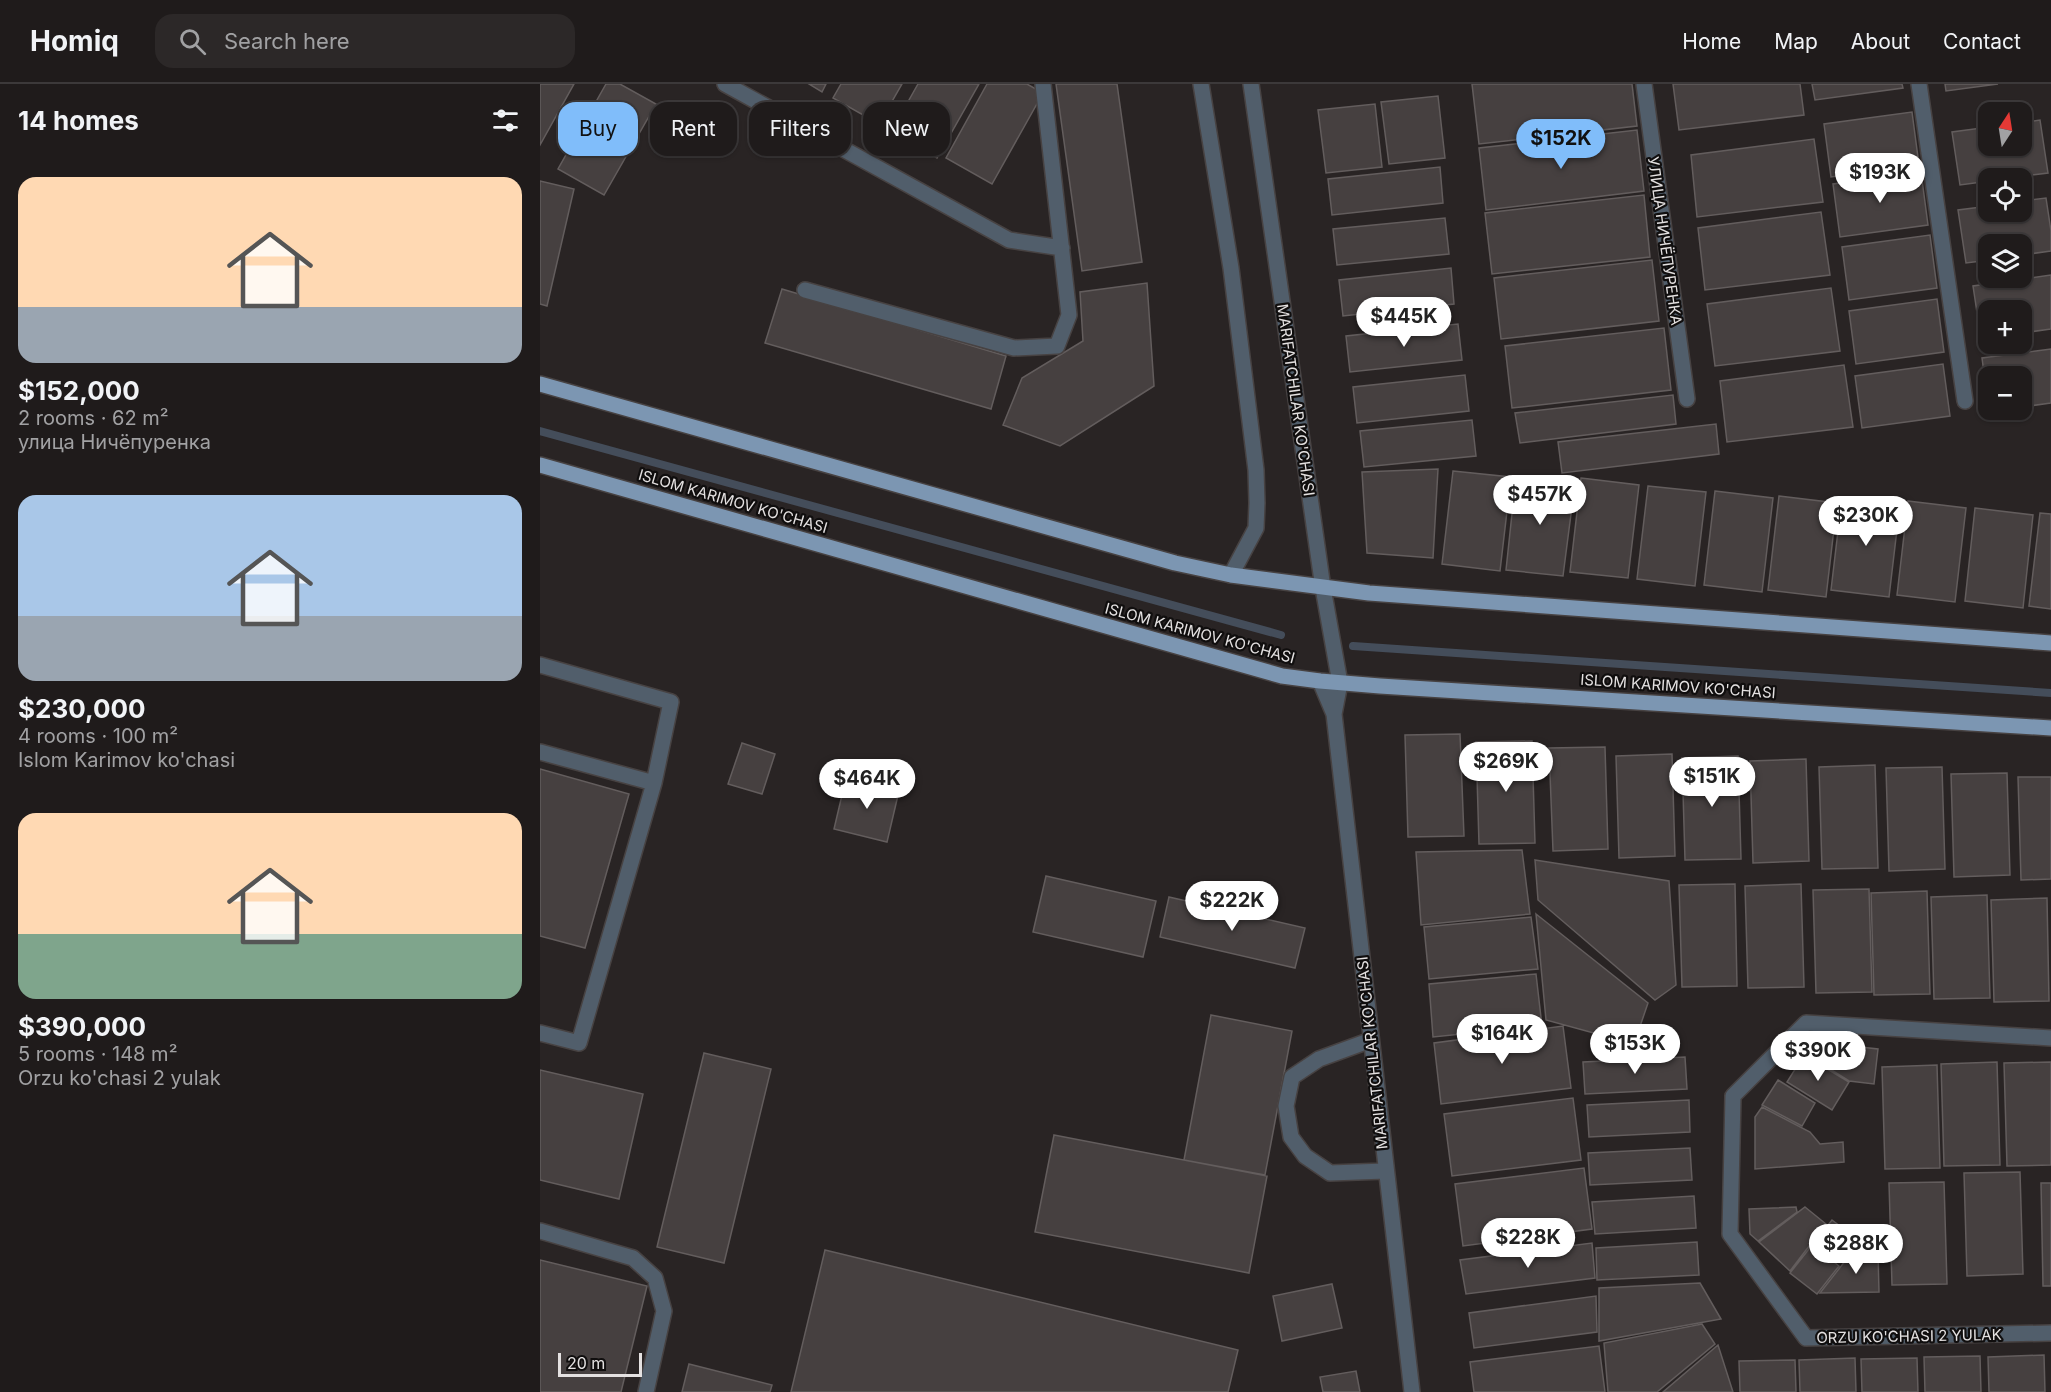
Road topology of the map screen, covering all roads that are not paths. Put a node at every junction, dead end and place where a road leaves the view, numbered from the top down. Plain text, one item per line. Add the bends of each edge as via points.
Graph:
1 (725, 84) edge
2 (1043, 84) edge
3 (1202, 84) edge
4 (1251, 84) edge
5 (1644, 84) edge
6 (1920, 84) edge
7 (1062, 248) junction
8 (805, 290) dead end
9 (540, 384) edge
10 (1687, 399) dead end
11 (1965, 401) dead end
12 (540, 465) edge
13 (1231, 575) junction
14 (1323, 588) junction
15 (2051, 643) edge
16 (540, 665) edge
17 (1320, 681) junction
18 (1340, 683) junction
19 (1334, 714) junction
20 (2051, 728) edge
21 (540, 752) edge
22 (654, 783) junction
23 (540, 1033) edge
24 (2051, 1038) edge
25 (1371, 1040) junction
26 (1385, 1171) junction
27 (540, 1231) edge
28 (2051, 1333) edge
29 (646, 1392) edge
30 (1412, 1392) edge

1 - 7 street via 1009,240
2 - 7 street
3 - 13 street via 1231,268 1256,470 1256,528
4 - 14 street, MARIFATCHILAR KO'CHASI
5 - 10 street, УЛИЦА НИЧЁПУРЕНКА
6 - 11 street
7 - 8 street via 1069,315 1057,346 1014,348
9 - 13 main road via 1174,563
12 - 17 main road, ISLOM KARIMOV KO'CHASI via 1249,667
13 - 14 main road
14 - 15 main road
14 - 18 street, MARIFATCHILAR KO'CHASI
16 - 22 street via 671,702
17 - 18 main road, ISLOM KARIMOV KO'CHASI
17 - 19 street, MARIFATCHILAR KO'CHASI
18 - 19 street, MARIFATCHILAR KO'CHASI
18 - 20 main road, ISLOM KARIMOV KO'CHASI
19 - 25 street, MARIFATCHILAR KO'CHASI
21 - 22 street
22 - 23 street via 579,1043
24 - 28 street, ORZU KO'CHASI 2 YULAK via 1806,1023 1733,1096 1730,1234 1806,1338
25 - 26 street, MARIFATCHILAR KO'CHASI
25 - 26 street via 1319,1059 1292,1077 1286,1106 1291,1137 1305,1156 1330,1173
26 - 30 street, MARIFATCHILAR KO'CHASI
27 - 29 street via 633,1258 655,1278 664,1311

